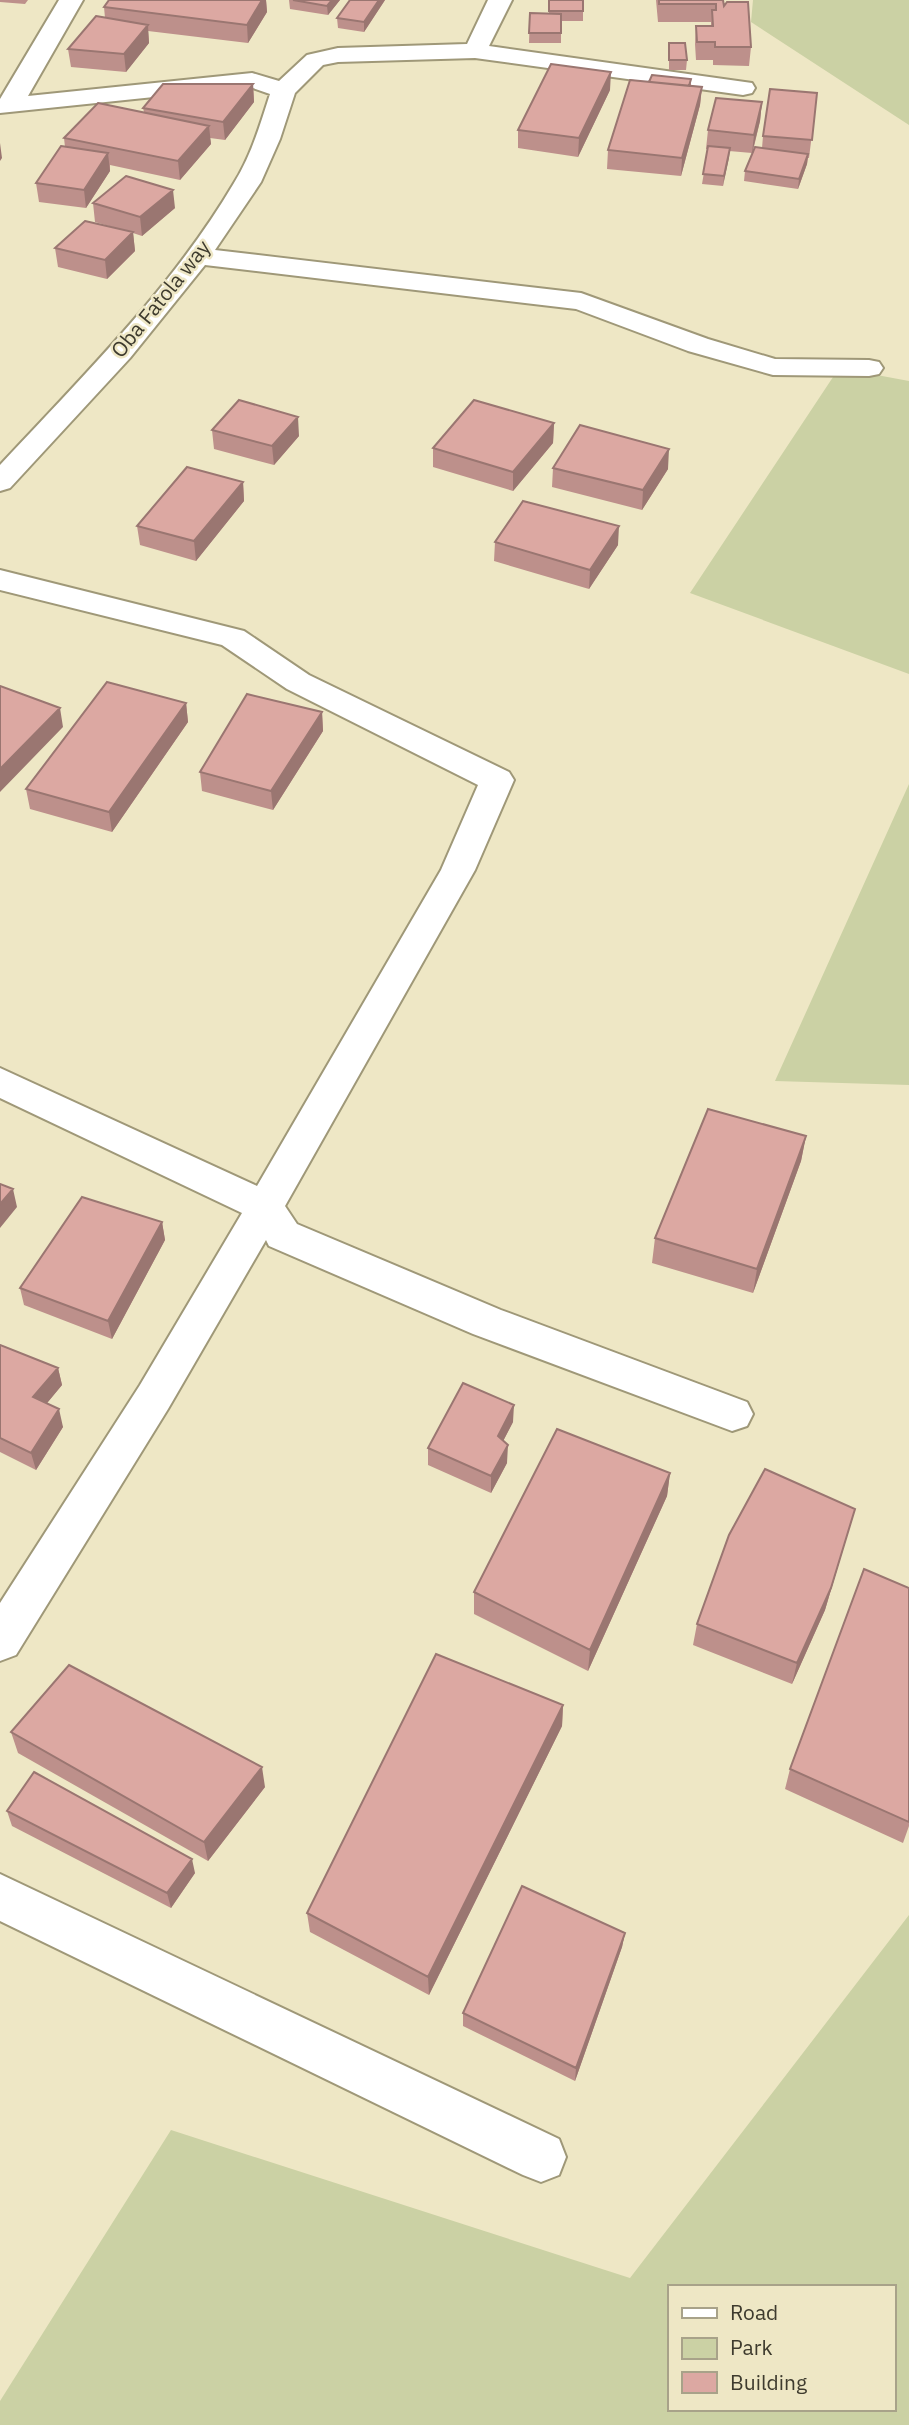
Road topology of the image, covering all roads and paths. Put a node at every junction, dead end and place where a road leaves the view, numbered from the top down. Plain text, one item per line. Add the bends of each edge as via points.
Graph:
1 (71, 0) edge
2 (500, 0) edge
3 (474, 51) junction
4 (743, 88) dead end
5 (284, 91) junction
6 (6, 104) edge
7 (198, 256) junction
8 (869, 368) dead end
9 (0, 482) edge
10 (0, 580) edge
11 (0, 1082) edge
12 (265, 1207) junction
13 (732, 1415) dead end
14 (0, 1641) edge
15 (0, 1897) edge
16 (541, 2157) dead end

1 - 6 street
2 - 3 street
3 - 4 street
3 - 5 street via 338,55 315,60
5 - 6 street via 252,80
5 - 7 street, Oba Fatola way via 248,183
7 - 8 street via 581,301 772,367
7 - 9 street, Oba Fatola way via 120,352
10 - 12 street via 233,638 298,682 497,780 458,870
11 - 12 street
12 - 13 street via 283,1235 487,1322
12 - 14 street via 154,1397
15 - 16 street

